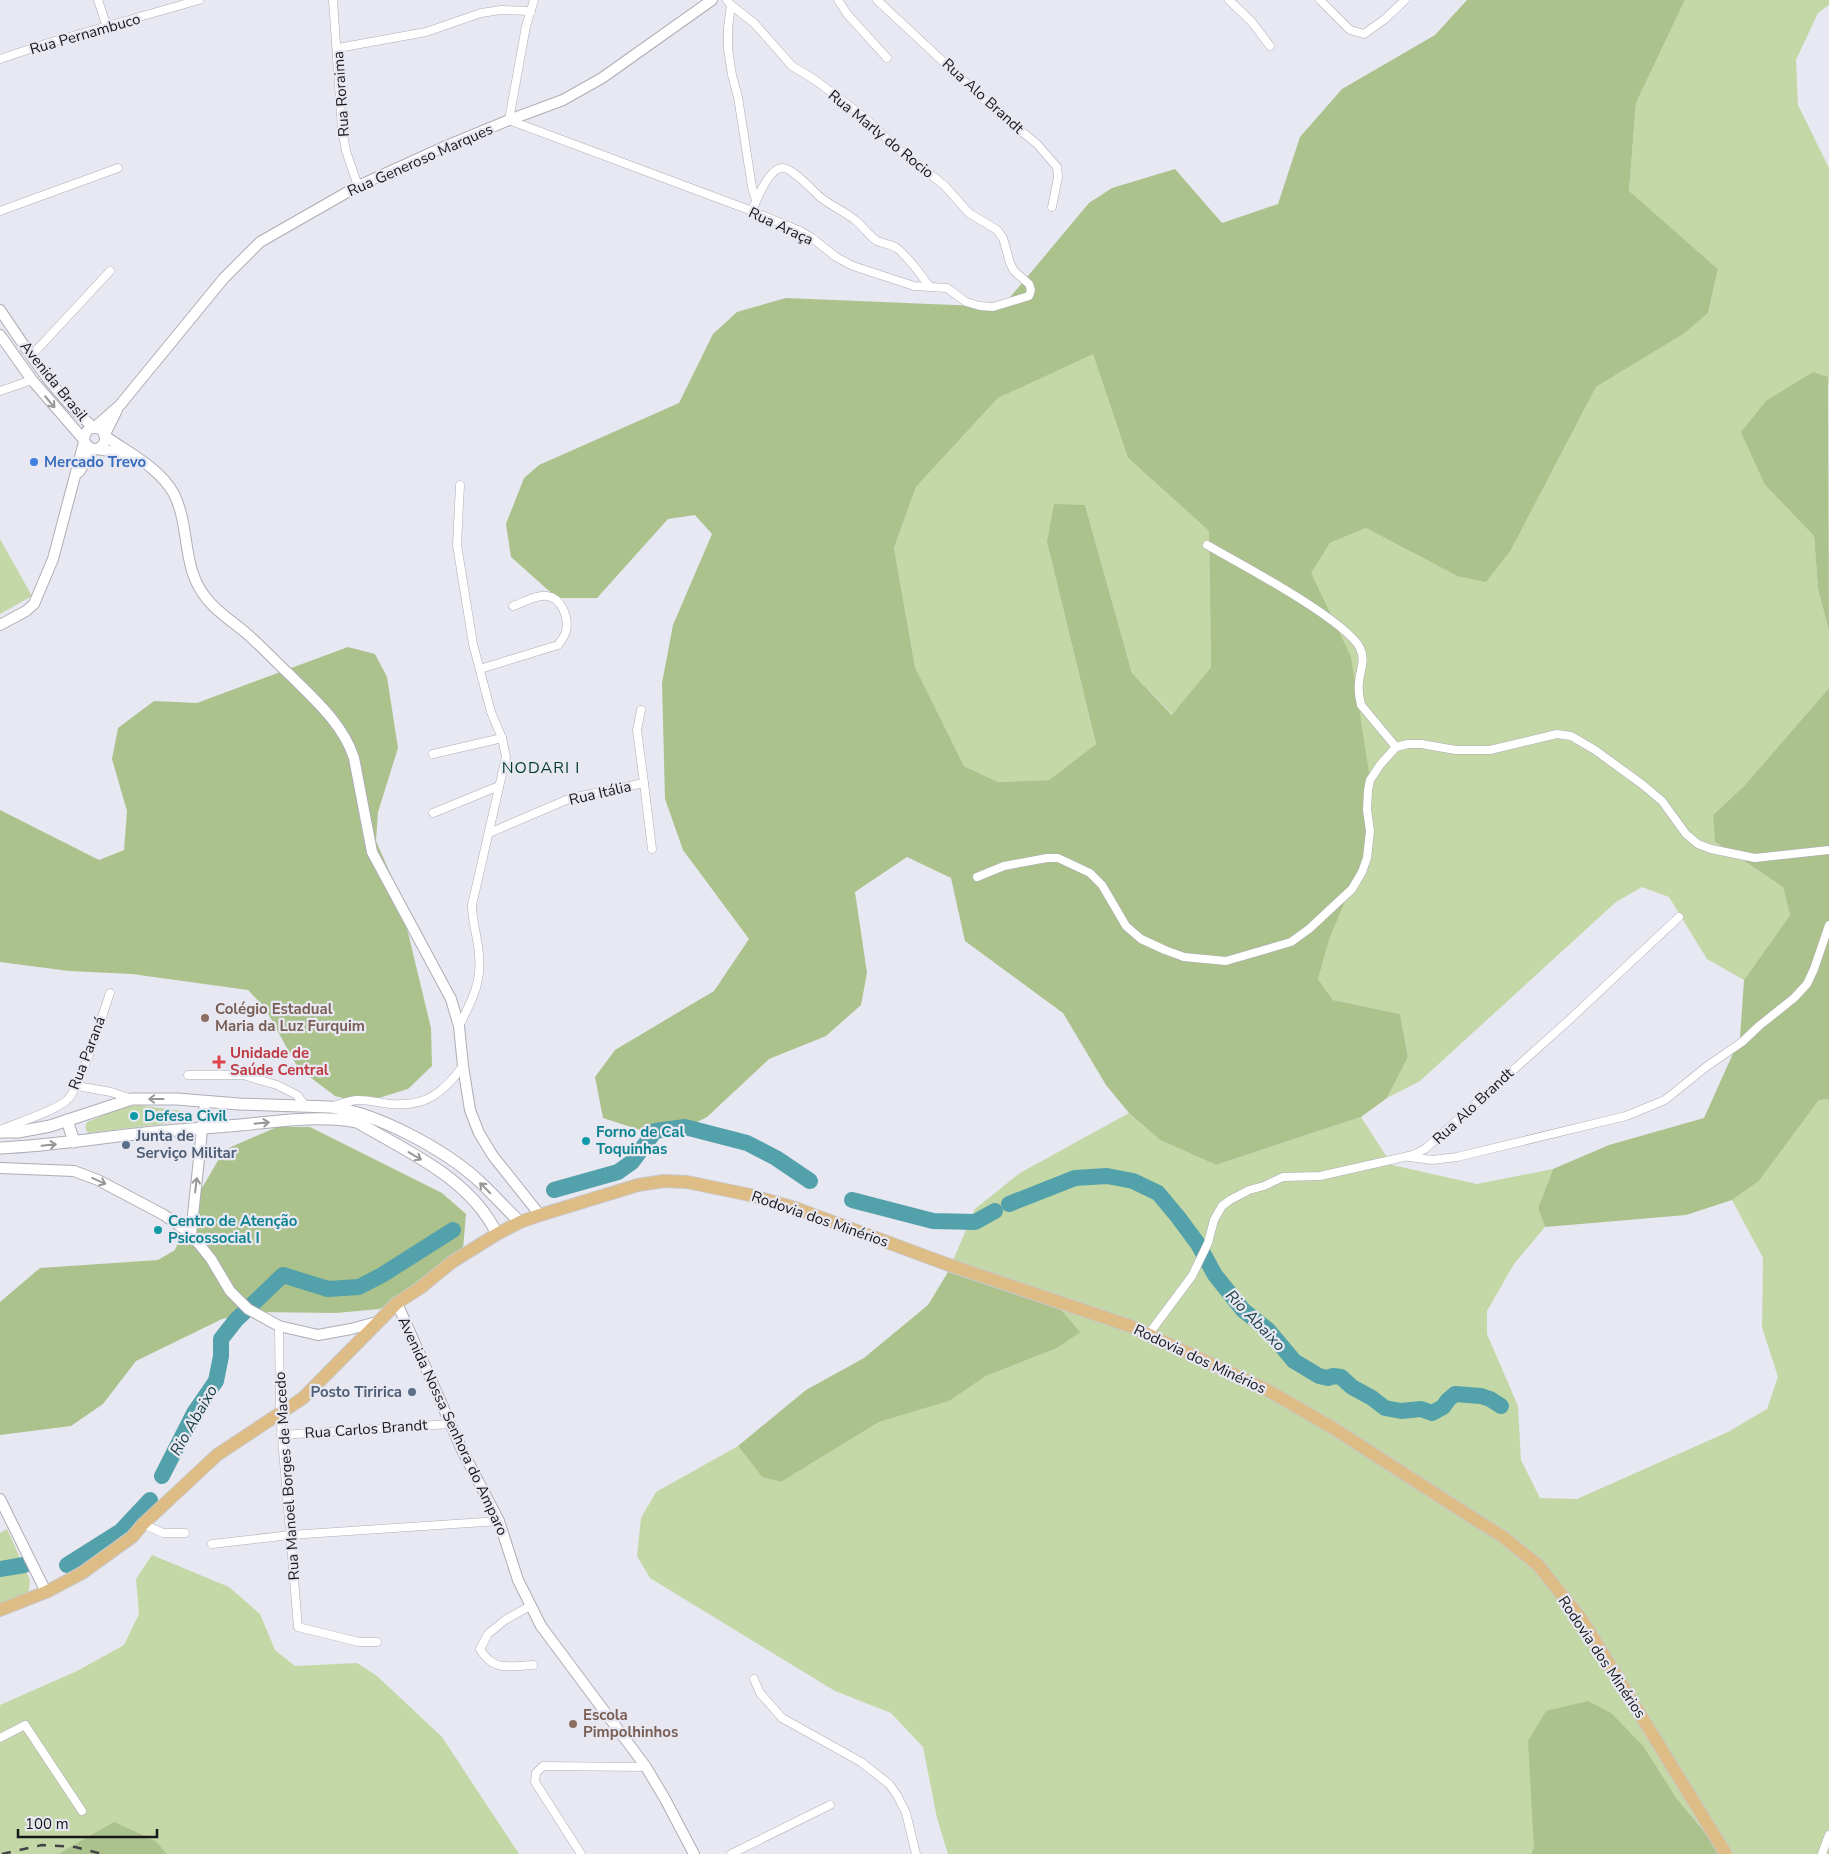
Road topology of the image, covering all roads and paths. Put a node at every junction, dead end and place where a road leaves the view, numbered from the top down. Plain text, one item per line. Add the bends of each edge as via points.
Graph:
1 (98, 0) edge
2 (199, 0) edge
3 (333, 0) edge
4 (534, 0) edge
5 (712, 0) edge
6 (838, 0) edge
7 (876, 0) edge
8 (1229, 0) edge
9 (1320, 0) edge
10 (1405, 0) edge
11 (729, 3) edge
12 (531, 11) junction
13 (108, 27) junction
14 (1270, 46) dead end
15 (338, 48) junction
16 (888, 58) dead end
17 (0, 59) edge
18 (509, 120) junction
19 (118, 168) dead end
20 (358, 186) junction
21 (756, 200) junction
22 (1052, 207) dead end
23 (0, 211) edge
24 (752, 212) junction
25 (110, 271) dead end
26 (1020, 278) joint
27 (930, 287) junction
28 (0, 310) edge
29 (0, 335) edge
30 (31, 356) junction
31 (32, 380) junction
32 (0, 391) edge
33 (120, 405) junction
34 (94, 427) junction
35 (105, 435) junction
36 (84, 441) junction
37 (96, 449) junction
38 (131, 454) junction
39 (75, 479) junction
40 (460, 486) dead end
41 (1207, 545) dead end
42 (513, 606) dead end
43 (0, 625) edge
44 (480, 668) junction
45 (641, 710) dead end
46 (502, 738) junction
47 (1396, 747) junction
48 (433, 754) dead end
49 (644, 783) junction
50 (499, 786) junction
51 (434, 813) dead end
52 (489, 833) junction
53 (652, 849) dead end
54 (1829, 850) edge
55 (978, 877) dead end
56 (1679, 917) dead end
57 (1829, 925) edge
58 (110, 993) dead end
59 (460, 1026) junction
60 (463, 1066) junction
61 (188, 1075) dead end
62 (77, 1086) junction
63 (132, 1099) junction
64 (205, 1102) junction
65 (306, 1107) junction
66 (330, 1107) junction
67 (67, 1120) junction
68 (203, 1128) junction
69 (0, 1131) edge
70 (74, 1142) junction
71 (0, 1148) edge
72 (1405, 1156) junction
73 (0, 1168) edge
74 (540, 1215) junction
75 (520, 1222) junction
76 (191, 1234) junction
77 (497, 1234) junction
78 (397, 1303) junction
79 (382, 1320) junction
80 (279, 1326) junction
81 (1148, 1335) junction
82 (280, 1414) junction
83 (450, 1424) junction
84 (281, 1435) junction
85 (0, 1499) edge
86 (499, 1521) junction
87 (142, 1524) junction
88 (185, 1533) dead end
89 (290, 1535) junction
90 (212, 1544) dead end
91 (46, 1592) junction
92 (530, 1606) junction
93 (0, 1610) edge
94 (377, 1642) dead end
95 (533, 1666) dead end
96 (754, 1679) dead end
97 (0, 1738) edge
98 (646, 1767) junction
99 (830, 1805) dead end
100 (82, 1811) dead end
101 (1829, 1835) edge
102 (581, 1854) edge
103 (694, 1854) edge
104 (731, 1854) edge
105 (916, 1854) edge
106 (1726, 1854) edge
107 (1822, 1854) edge

1 - 13 street
2 - 13 street, Rua Pernambuco
3 - 15 street, Rua Roraima
4 - 12 street
5 - 18 street, Rua Generoso Marques via 602,78 563,100
6 - 16 street
7 - 22 street, Rua Alo Brandt via 1037,144 1057,167
8 - 14 street
9 - 10 street via 1350,30 1364,34
11 - 21 street via 728,48
11 - 26 street, Rua Marly do Rocio via 754,24 792,66 864,118 944,186 969,213 997,230 1003,238 1010,263
12 - 15 street via 481,13 426,32
12 - 18 street
13 - 17 street, Rua Pernambuco
15 - 20 street, Rua Roraima via 342,129
18 - 20 street, Rua Generoso Marques
18 - 24 street, Rua Araça
19 - 23 street
20 - 33 street, Rua Generoso Marques via 277,231 255,247 224,278
21 - 24 street
21 - 27 street via 776,170 787,169 827,203 853,218 875,239 907,257
24 - 27 street, Rua Araça via 812,238 853,266 914,286
25 - 30 street
26 - 27 street, Rua Araça via 1029,284 1029,296 993,307 972,305 948,288
28 - 30 street, Avenida Brasil
29 - 31 street, Avenida Brasil
30 - 34 street, Avenida Brasil via 76,413
31 - 32 street
31 -> 36 street, Avenida Brasil
33 - 34 street, Rua Generoso Marques
33 - 35 street, Rua Generoso Marques
34 - 35 street
34 - 36 street via 84,434
35 - 37 street via 102,446
35 - 38 street
36 - 37 street
36 - 39 street
37 - 38 street
37 - 39 street
38 - 59 street via 160,475 174,496 195,579 204,596 252,638 318,704 339,727 349,744 372,852 451,999
39 - 43 street via 53,559 34,604 26,612
40 - 44 street via 457,545
41 - 47 street via 1333,621 1356,641 1364,660 1359,680 1361,704
42 - 44 street via 545,595 555,598 562,606 567,621 566,633 558,645
44 - 46 street via 491,712
45 - 49 street, Rua Itália via 637,730
46 - 48 street
46 - 50 street via 506,757
47 - 54 street via 1421,744 1456,750 1490,750 1549,735 1566,735 1595,750 1662,801 1686,834 1698,844 1755,858
47 - 55 street via 1370,780 1367,810 1370,831 1362,872 1352,889 1310,929 1291,942 1226,961 1184,957 1141,939 1126,926 1102,885 1074,864 1047,858 1004,866
49 - 52 street, Rua Itália via 571,798
49 - 53 street
50 - 51 street
50 - 52 street
52 - 59 street via 472,905 479,956 476,991
56 - 72 street, Rua Alo Brandt via 1437,1140 1413,1155
57 - 72 street via 1814,970 1794,998 1665,1100 1626,1116 1457,1157 1432,1160
58 - 62 street, Rua Paraná
59 - 60 street
60 - 66 street via 444,1090 419,1103 356,1100
60 - 74 street via 470,1110 479,1134 492,1156
61 - 65 street via 244,1075 297,1095
62 - 63 street
62 - 69 street, Rua Paraná via 68,1100
64 -> 63 main road
63 - 67 main road
64 - 65 main road
64 - 68 street
65 - 66 main road
75 -> 66 main road via 479,1181 415,1138 359,1112
67 - 69 main road via 18,1132
67 - 70 main road
68 - 70 main road
76 -> 68 street
68 -> 77 main road via 274,1121 333,1119 357,1122 457,1182 490,1219
71 -> 70 main road
72 - 81 street, Rua Alo Brandt via 1320,1176 1283,1177 1249,1190 1222,1206 1192,1276
73 -> 76 street via 74,1171 125,1194
74 - 75 main road, Rodovia dos Minérios
74 - 81 main road, Rodovia dos Minérios via 638,1185 664,1181 716,1187 795,1208
75 - 77 main road, Rodovia dos Minérios
76 - 80 street via 230,1291 248,1310
77 - 78 main road, Rodovia dos Minérios via 452,1262
78 - 79 main road, Rodovia dos Minérios
78 - 83 street, Avenida Nossa Senhora do Amparo
79 - 80 street via 318,1335
79 - 82 main road, Rodovia dos Minérios via 303,1398
80 - 82 street, Rua Manoel Borges de Macedo
81 - 106 main road, Rodovia dos Minérios via 1267,1390 1318,1419 1502,1536 1538,1565 1582,1620
82 - 84 street, Rua Manoel Borges de Macedo
82 - 87 main road, Rodovia dos Minérios via 217,1455
83 - 84 street, Rua Carlos Brandt
83 - 86 street, Avenida Nossa Senhora do Amparo
84 - 89 street, Rua Manoel Borges de Macedo
85 - 91 street
86 - 89 street
86 - 92 street, Avenida Nossa Senhora do Amparo
87 - 88 street via 163,1533
87 - 91 main road, Rodovia dos Minérios via 132,1537 82,1574
89 - 90 street
89 - 94 street, Rua Manoel Borges de Macedo via 298,1626 359,1642
91 - 93 main road, Rodovia dos Minérios
92 - 95 street via 488,1634 480,1649 486,1659 497,1666
92 - 98 street, Avenida Nossa Senhora do Amparo
96 - 105 street via 760,1693 782,1718 861,1762 889,1784 906,1813
97 - 100 street via 25,1725
98 - 102 street via 543,1766 536,1773 535,1782
98 - 103 street, Avenida Nossa Senhora do Amparo
99 - 104 street
101 - 107 street

